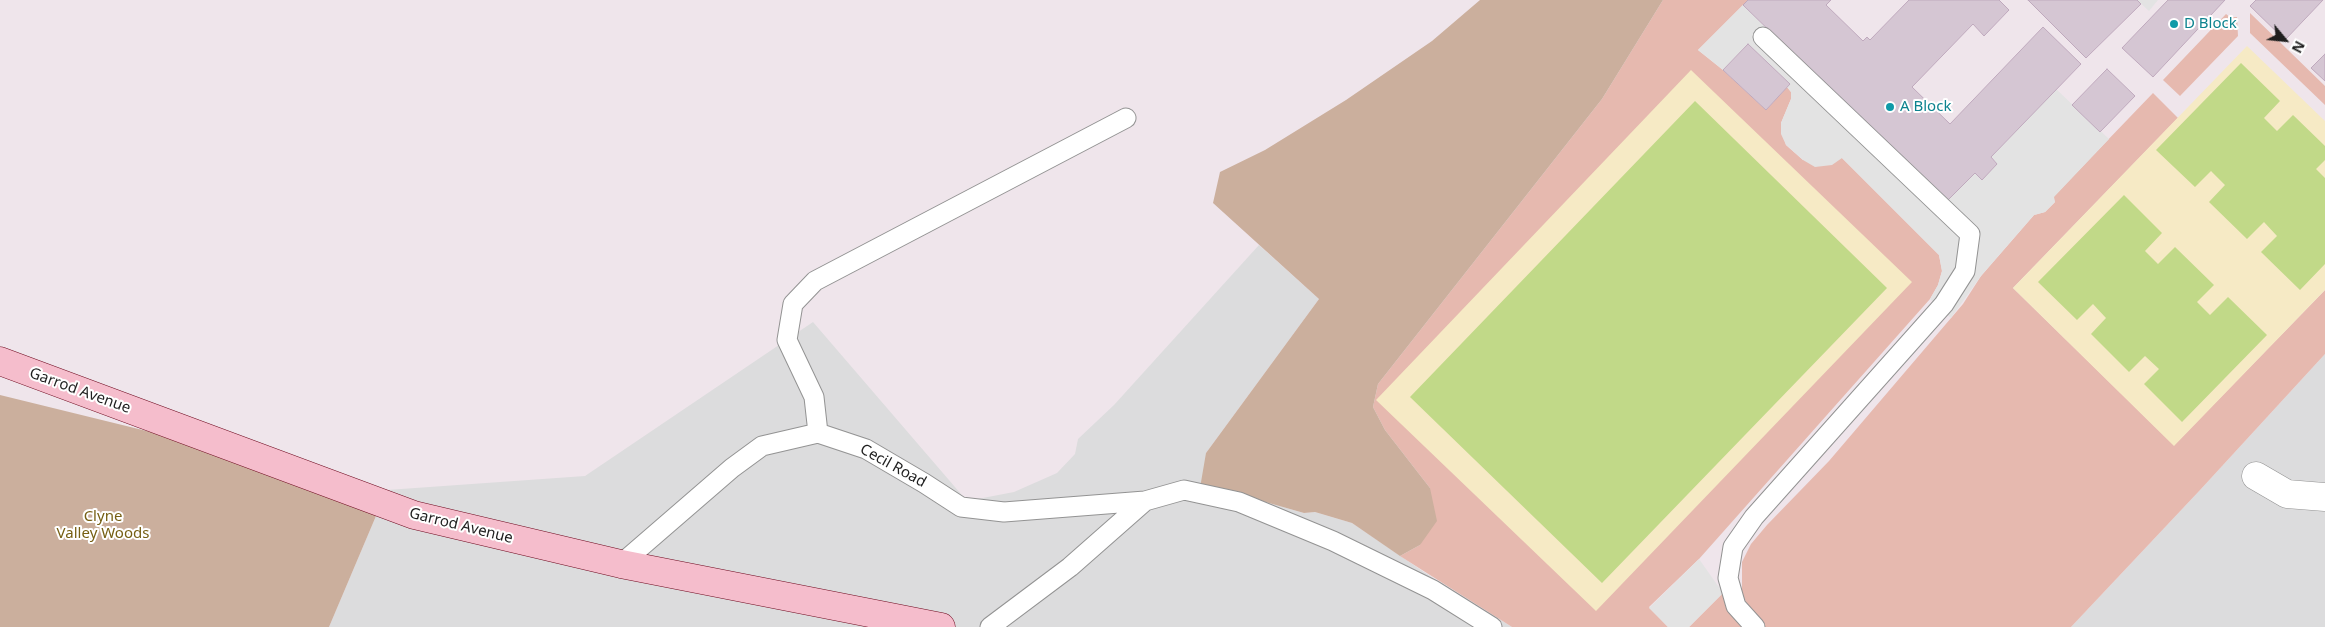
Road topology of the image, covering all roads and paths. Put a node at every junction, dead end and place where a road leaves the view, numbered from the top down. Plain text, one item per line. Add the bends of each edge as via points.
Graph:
1 (1763, 37) dead end
2 (1126, 118) dead end
3 (0, 361) edge
4 (818, 433) junction
5 (2256, 476) dead end
6 (2325, 497) edge
7 (1145, 501) junction
8 (621, 564) junction
9 (941, 627) edge
10 (990, 627) edge
11 (1492, 627) edge
12 (1755, 627) edge

1 - 12 lane via 1970,234 1965,271 1944,304 1754,517 1733,547 1728,578 1736,606
2 - 4 lane via 815,281 794,304 787,340 814,397
3 - 8 main road, Garrod Avenue via 414,516
4 - 7 lane, Cecil Road via 866,449 961,507 1004,512
4 - 8 lane via 762,446
5 - 6 street via 2287,494
7 - 10 lane via 1070,567
7 - 11 lane via 1184,490 1239,502 1333,541 1433,590
8 - 9 main road, Garrod Avenue

